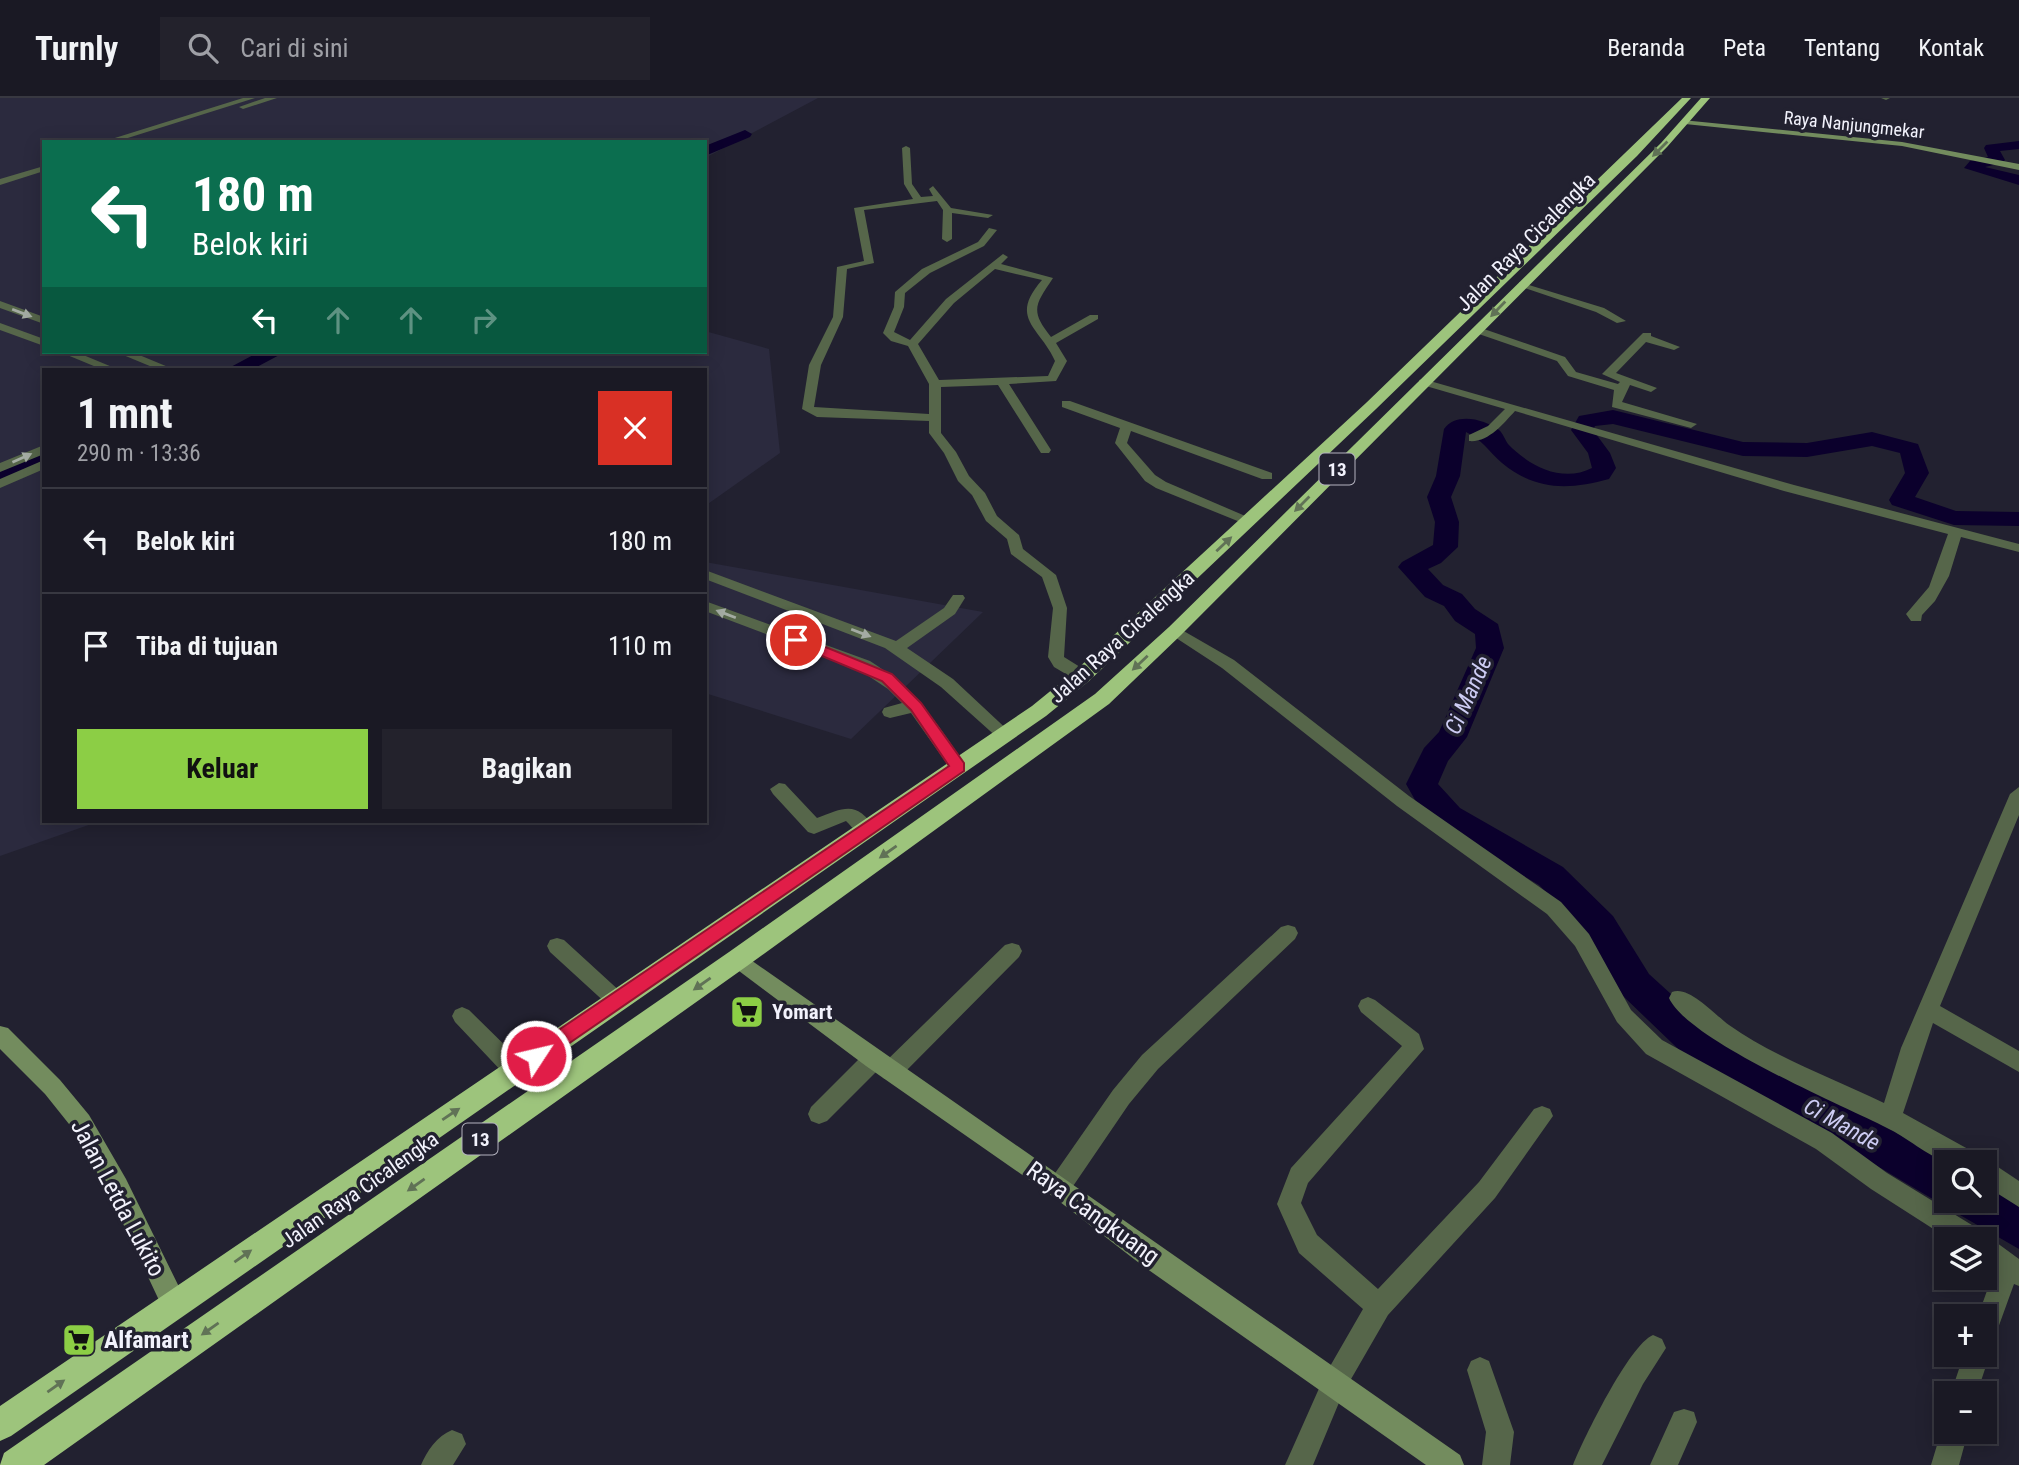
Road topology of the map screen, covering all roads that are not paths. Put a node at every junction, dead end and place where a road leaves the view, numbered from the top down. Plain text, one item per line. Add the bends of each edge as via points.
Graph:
1 (251, 98) edge
2 (273, 98) edge
3 (1686, 98) edge
4 (1706, 98) edge
5 (1685, 122) junction
6 (113, 140) edge
7 (136, 140) edge
8 (906, 148) dead end
9 (42, 162) edge
10 (2019, 167) edge
11 (42, 169) edge
12 (0, 174) edge
13 (0, 182) edge
14 (932, 187) dead end
15 (938, 198) junction
16 (918, 200) junction
17 (948, 210) junction
18 (988, 215) dead end
19 (992, 230) dead end
20 (947, 239) dead end
21 (1003, 257) dead end
22 (992, 264) junction
23 (1523, 284) junction
24 (0, 304) edge
25 (1094, 317) dead end
26 (42, 320) edge
27 (1620, 321) dead end
28 (0, 326) edge
29 (1477, 330) junction
30 (42, 342) edge
31 (1049, 343) junction
32 (912, 344) junction
33 (1674, 347) dead end
34 (71, 354) edge
35 (127, 354) edge
36 (108, 368) edge
37 (164, 368) edge
38 (1002, 382) junction
39 (1423, 383) junction
40 (935, 384) junction
41 (1624, 385) junction
42 (1651, 388) dead end
43 (1066, 404) dead end
44 (1513, 407) junction
45 (935, 418) junction
46 (1691, 424) dead end
47 (1127, 425) junction
48 (1481, 434) dead end
49 (42, 450) edge
50 (1045, 450) dead end
51 (42, 465) edge
52 (0, 468) edge
53 (1267, 475) dead end
54 (0, 484) edge
55 (1250, 521) junction
56 (1956, 531) junction
57 (2019, 548) edge
58 (707, 575) edge
59 (958, 598) dead end
60 (707, 607) edge
61 (1916, 618) dead end
62 (1175, 631) junction
63 (897, 648) junction
64 (1082, 677) junction
65 (916, 706) junction
66 (890, 712) dead end
67 (1005, 735) junction
68 (958, 767) junction
69 (779, 789) dead end
70 (2019, 794) edge
71 (867, 831) junction
72 (1288, 933) dead end
73 (558, 946) dead end
74 (1012, 951) dead end
75 (738, 959) junction
76 (1679, 998) dead end
77 (616, 1000) junction
78 (1368, 1006) dead end
79 (1930, 1011) junction
80 (462, 1016) dead end
81 (0, 1035) edge
82 (2019, 1062) edge
83 (882, 1065) junction
84 (515, 1070) junction
85 (819, 1114) dead end
86 (1542, 1116) dead end
87 (1890, 1118) junction
88 (1947, 1150) edge
89 (1997, 1180) edge
90 (1059, 1187) junction
91 (2019, 1195) edge
92 (1952, 1227) edge
93 (1997, 1258) edge
94 (2013, 1270) edge
95 (174, 1304) junction
96 (1997, 1305) edge
97 (1379, 1306) junction
98 (1653, 1348) dead end
99 (1480, 1370) dead end
100 (1334, 1384) junction
101 (1684, 1422) dead end
102 (0, 1425) edge
103 (453, 1444) dead end
104 (1951, 1444) edge
105 (16, 1465) edge
106 (435, 1465) edge
107 (1299, 1465) edge
108 (1450, 1465) edge
109 (1496, 1465) edge
110 (1587, 1465) edge
111 (1664, 1465) edge
112 (1945, 1465) edge

1 - 6 street
2 - 7 street
3 - 55 highway, Jalan Raya Cicalengka / 13
4 - 5 highway, Jalan Raya Cicalengka / 13
5 - 10 street, Raya Nanjungmekar via 1902,144
5 -> 23 highway, Jalan Raya Cicalengka / 13
8 - 16 street via 908,184
9 - 12 street
11 - 13 street
14 - 15 street
15 - 16 street
15 - 17 street
16 - 45 street via 859,208 869,263 842,267 838,317 815,365 808,409
17 - 18 street
17 - 20 street
19 - 32 street via 970,250 927,271 900,292 888,333
21 - 22 street
22 - 31 street via 1048,278 1031,306
22 - 32 street via 950,301
23 - 27 street
23 -> 29 highway, Jalan Raya Cicalengka / 13
24 -> 26 street
25 - 31 street
28 - 30 street
29 - 39 highway, Jalan Raya Cicalengka / 13
29 - 41 street via 1561,359 1572,374
31 - 38 street via 1061,359 1052,378
32 - 40 street
33 - 41 street via 1646,337 1608,372
34 - 36 street
35 - 37 street
38 - 40 street
38 - 50 street
39 - 44 street
39 -> 62 highway, Jalan Raya Cicalengka / 13
40 - 45 street
41 - 42 street
41 - 46 street via 1616,404
43 - 47 street
44 - 48 street
44 - 56 street via 1789,488
45 - 64 street via 935,433 992,518 1012,534 1018,553 1049,575 1060,608 1056,656
47 - 53 street
47 - 55 street via 1121,443 1150,478
52 -> 49 street
51 - 54 street
64 -> 55 highway, Jalan Raya Cicalengka / 13
56 - 57 street
56 - 61 street via 1950,558 1914,614
58 -> 63 street
59 - 63 street via 950,611
65 -> 60 street via 887,677 864,665
62 -> 75 highway, Jalan Raya Cicalengka / 13 via 1102,699
62 - 92 street via 1228,664 1403,801 1553,908 1582,940 1624,1016 1654,1047 1824,1141
63 - 67 street via 947,683
64 - 67 highway, Jalan Raya Cicalengka / 13
65 - 66 street
65 - 68 street
67 - 68 highway, Jalan Raya Cicalengka / 13
68 - 71 highway, Jalan Raya Cicalengka / 13
69 - 71 street via 814,827 849,813
70 - 79 street
71 - 77 highway, Jalan Raya Cicalengka / 13
72 - 90 street via 1150,1062
73 - 77 street
74 - 83 street
75 - 83 street, Raya Cangkuang
75 -> 105 highway, Jalan Raya Cicalengka / 13
76 - 87 street via 1705,1020 1784,1069
77 - 84 highway, Jalan Raya Cicalengka / 13
78 - 97 street via 1411,1041 1413,1049 1299,1177 1289,1204 1308,1244
79 - 82 street
79 - 87 street via 1912,1048
80 - 84 street
81 - 95 street, Jalan Letda Lukito via 39,1071 81,1122
83 - 85 street
83 - 90 street, Raya Cangkuang
95 -> 84 highway, Jalan Raya Cicalengka / 13
86 - 97 street via 1487,1190
87 - 88 street
89 - 91 street
90 - 100 street, Raya Cangkuang
93 - 94 street
94 - 96 street
102 -> 95 highway, Jalan Raya Cicalengka / 13
97 - 100 street
98 - 110 street
99 - 109 street via 1500,1432
100 - 107 street
100 - 108 street, Raya Cangkuang
101 - 111 street
103 - 106 street
104 - 112 street

